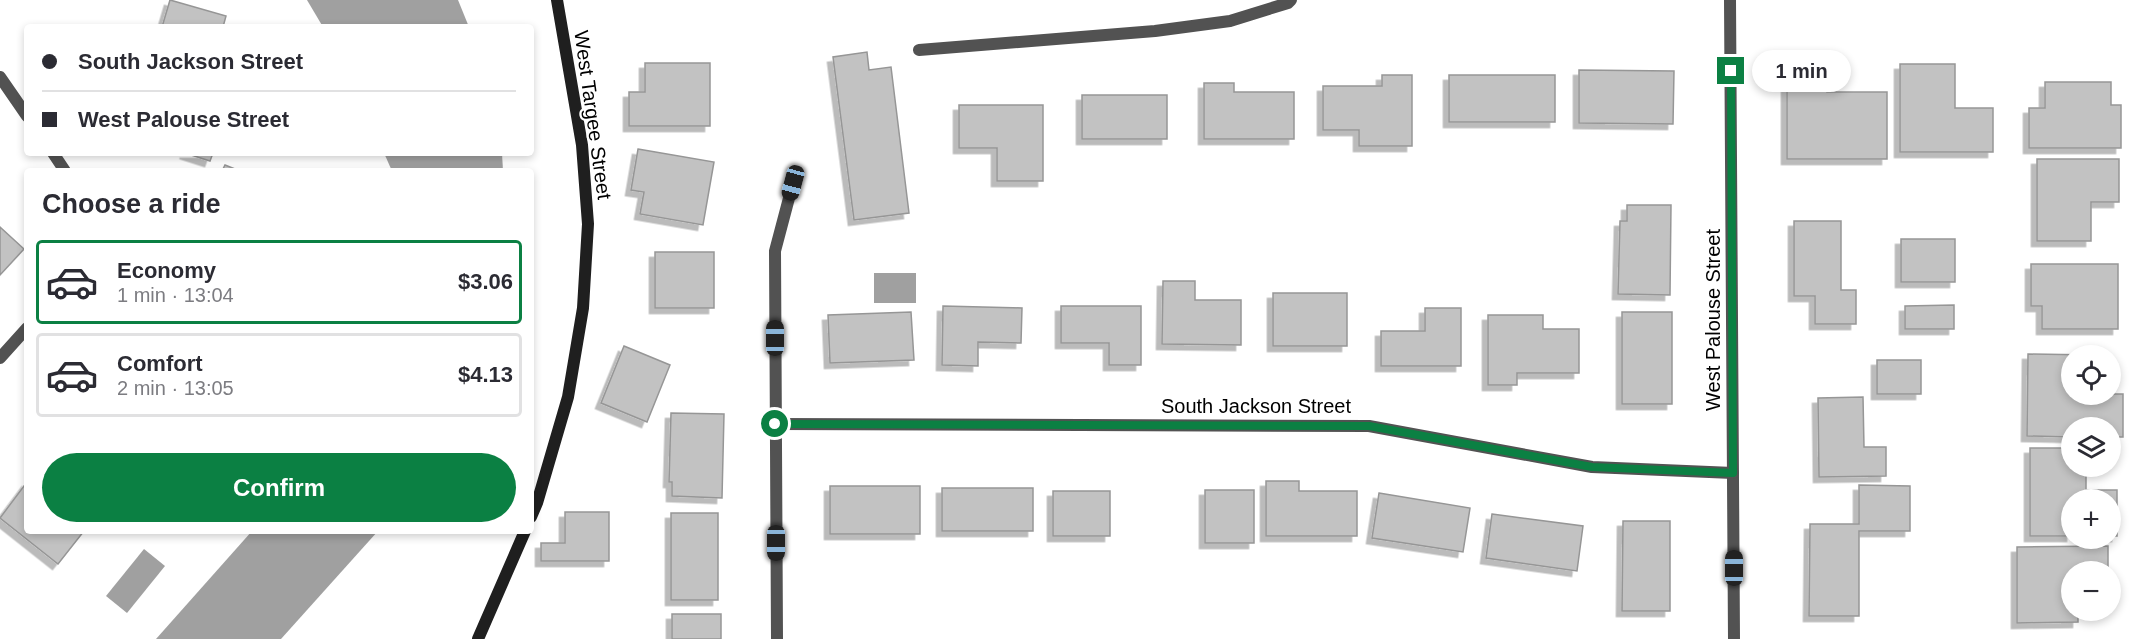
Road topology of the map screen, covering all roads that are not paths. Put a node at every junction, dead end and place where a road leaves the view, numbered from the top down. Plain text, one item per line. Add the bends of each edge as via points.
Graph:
1 (557, 0) edge
2 (1291, 0) edge
3 (1730, 0) edge
4 (919, 50) dead end
5 (0, 77) edge
6 (24, 112) edge
7 (793, 183) dead end
8 (24, 331) edge
9 (0, 358) edge
10 (775, 424) junction
11 (1733, 473) junction
12 (534, 510) edge
13 (524, 534) edge
14 (478, 639) edge
15 (777, 639) edge
16 (1734, 639) edge

1 - 12 street, West Targee Street via 582,145 588,224 583,308 568,397
2 - 4 street via 1230,21
3 - 11 street, West Palouse Street
5 - 6 street
7 - 10 street via 775,251
8 - 9 street
10 - 11 street, South Jackson Street via 1369,426 1592,467
10 - 15 street
11 - 16 street, West Palouse Street
13 - 14 street

